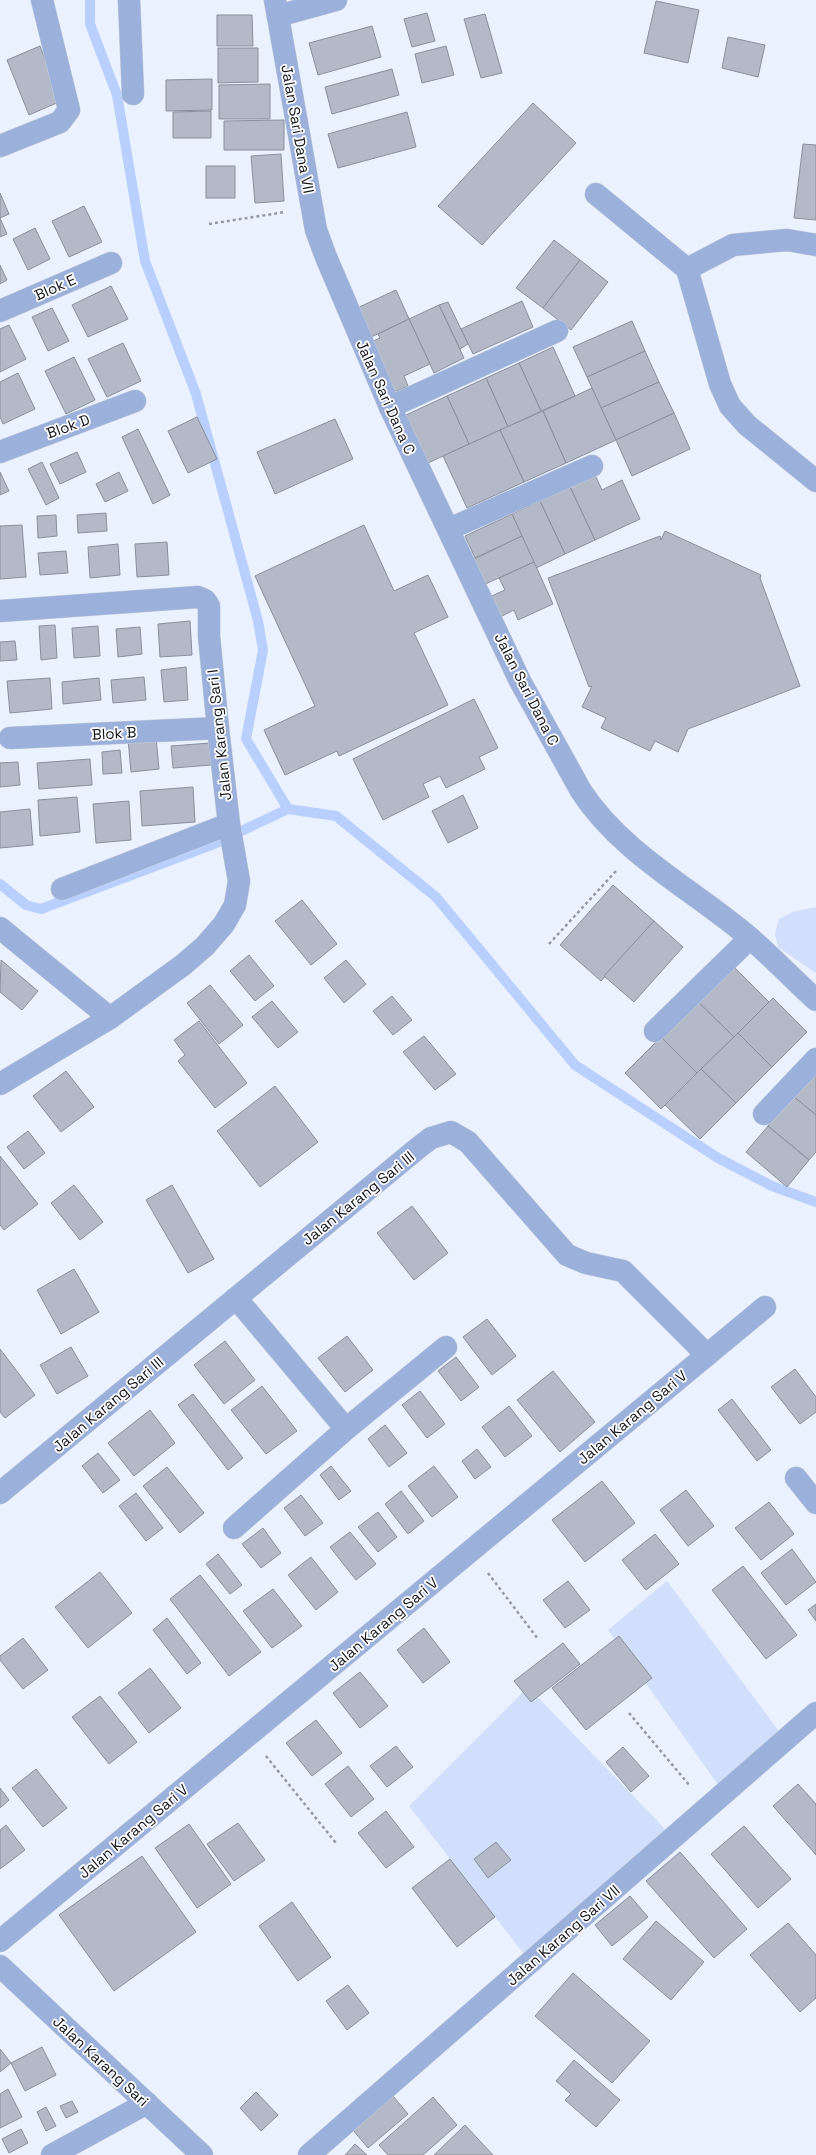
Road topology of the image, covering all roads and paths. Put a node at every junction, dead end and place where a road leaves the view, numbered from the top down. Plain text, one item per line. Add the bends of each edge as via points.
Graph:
1 (42, 0) edge
2 (129, 0) edge
3 (336, 0) edge
4 (276, 8) edge
5 (133, 94) dead end
6 (0, 146) edge
7 (596, 194) dead end
8 (311, 208) junction
9 (209, 224) dead end
10 (816, 245) edge
11 (111, 263) dead end
12 (687, 269) junction
13 (342, 299) joint
14 (0, 311) edge
15 (557, 331) dead end
16 (135, 401) dead end
17 (390, 407) junction
18 (0, 452) edge
19 (592, 466) dead end
20 (816, 481) edge
21 (449, 530) junction
22 (0, 611) edge
23 (218, 728) junction
24 (10, 738) dead end
25 (229, 824) junction
26 (636, 850) junction
27 (62, 890) dead end
28 (0, 928) edge
29 (750, 938) junction
30 (549, 944) dead end
31 (816, 1000) edge
32 (110, 1018) junction
33 (655, 1031) dead end
34 (816, 1059) edge
35 (0, 1084) edge
36 (764, 1114) dead end
37 (236, 1298) junction
38 (765, 1307) dead end
39 (446, 1347) dead end
40 (707, 1355) junction
41 (346, 1429) junction
42 (796, 1478) dead end
43 (0, 1493) edge
44 (816, 1503) edge
45 (234, 1528) dead end
46 (471, 1551) junction
47 (538, 1639) dead end
48 (629, 1713) dead end
49 (816, 1713) edge
50 (249, 1735) junction
51 (709, 1808) junction
52 (336, 1843) dead end
53 (0, 1941) edge
54 (0, 1966) edge
55 (147, 2103) junction
56 (52, 2155) edge
57 (202, 2155) edge
58 (309, 2155) edge

1 - 6 street via 69,110 60,122
2 - 5 street
3 - 4 street
4 - 8 street, Jalan Sari Dana VII
7 - 12 street
8 - 9 path
8 - 13 street, Jalan Sari Dana VII via 316,230
10 - 12 street via 787,240 733,245
11 - 14 street, Blok E
12 - 20 street via 720,384 730,406 746,425
13 - 17 street, Jalan Sari Dana C
15 - 17 street
16 - 18 street, Blok D
17 - 21 street, Jalan Sari Dana C
19 - 21 street
21 - 26 street, Jalan Sari Dana C via 520,681 581,791 592,808
22 - 23 street, Jalan Karang Sari I via 198,598 205,600 209,606 209,636
23 - 24 street, Blok B
23 - 25 street, Jalan Karang Sari I
25 - 27 street
25 - 32 street, Jalan Karang Sari I via 239,881 235,905 224,924 183,966
26 - 29 street, Jalan Sari Dana C
26 - 30 path
28 - 32 street
29 - 31 street, Jalan Sari Dana C
29 - 33 street
32 - 35 street, Jalan Karang Sari I
34 - 36 street
37 - 40 street, Jalan Karang Sari III via 422,1145 437,1136 451,1132 468,1142 567,1255 623,1271
37 - 41 street
37 - 43 street, Jalan Karang Sari III
38 - 40 street, Jalan Karang Sari V
39 - 41 street
40 - 46 street, Jalan Karang Sari V
41 - 45 street
42 - 44 street
46 - 47 path
46 - 50 street, Jalan Karang Sari V
48 - 51 path
49 - 51 street, Jalan Karang Sari VII
50 - 52 path
50 - 53 street, Jalan Karang Sari V
51 - 58 street, Jalan Karang Sari VII
54 - 55 street, Jalan Karang Sari
55 - 56 street
55 - 57 street, Jalan Karang Sari

